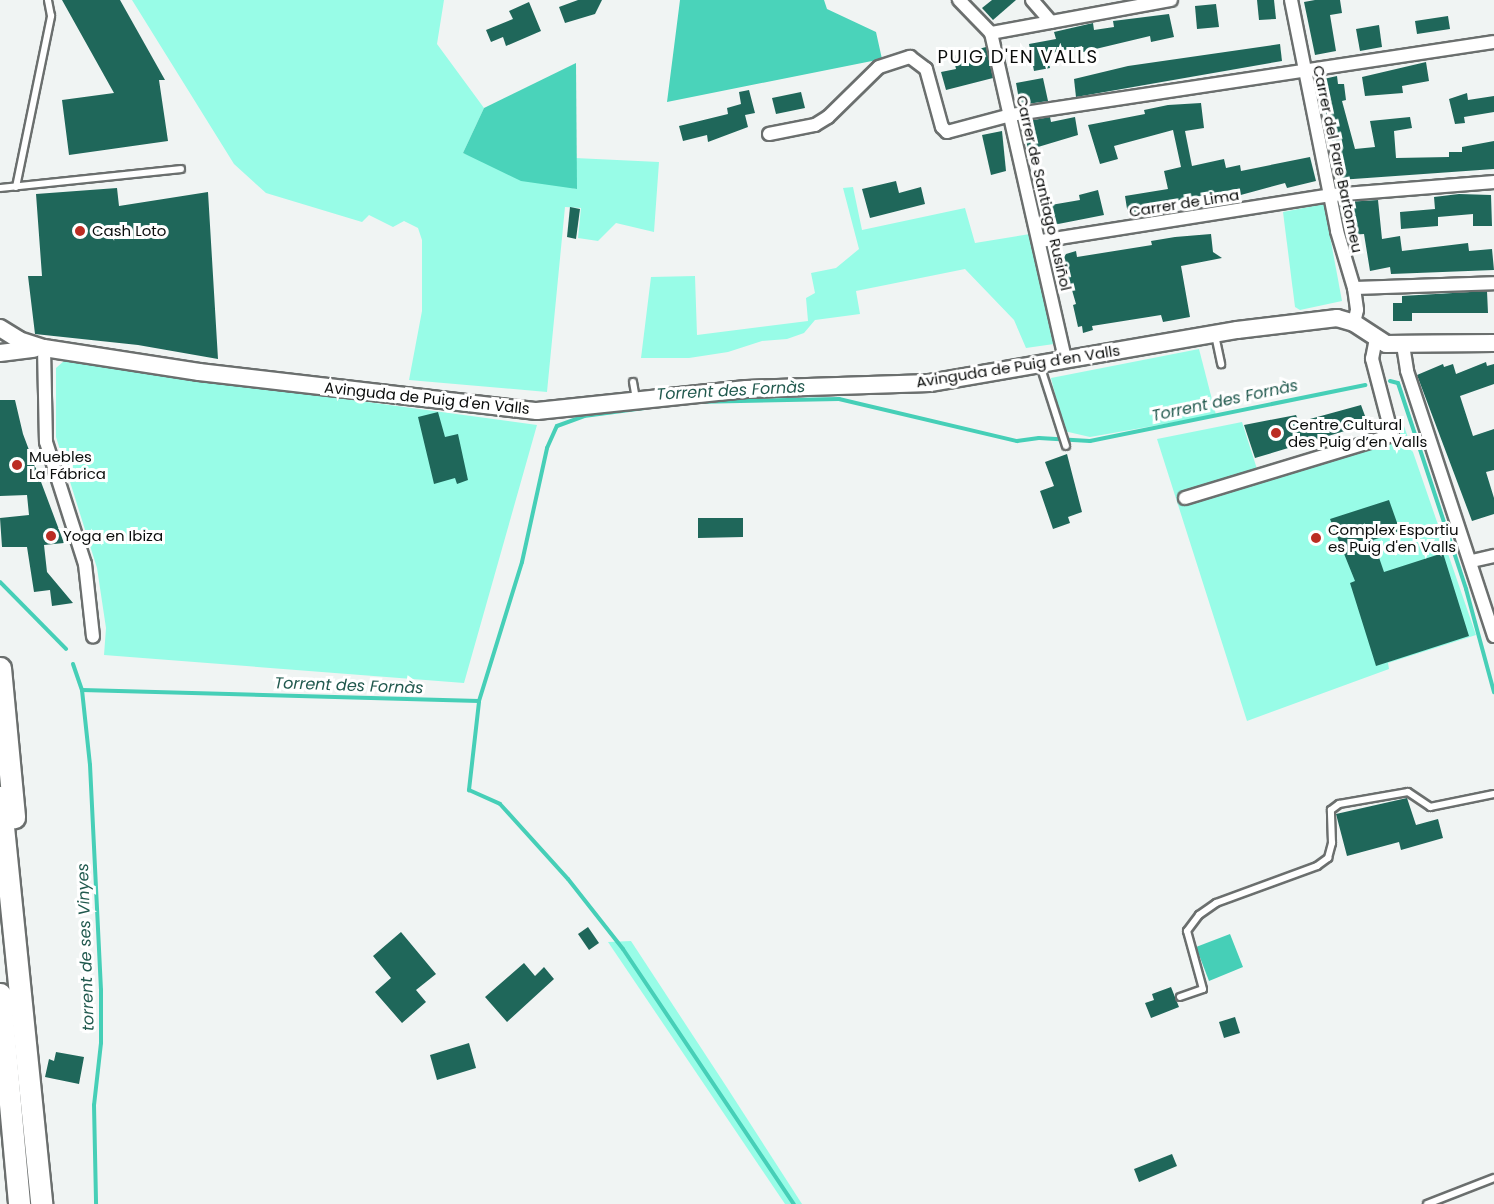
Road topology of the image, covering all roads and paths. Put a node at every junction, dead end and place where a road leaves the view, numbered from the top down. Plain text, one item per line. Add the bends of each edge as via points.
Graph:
1 (48, 0) edge
2 (959, 0) edge
3 (1032, 0) edge
4 (1171, 0) edge
5 (1290, 0) edge
6 (1118, 4) edge
7 (1051, 22) junction
8 (991, 33) junction
9 (1494, 42) edge
10 (1304, 71) junction
11 (1011, 115) junction
12 (769, 134) dead end
13 (181, 170) dead end
14 (1494, 182) edge
15 (16, 187) junction
16 (0, 188) edge
17 (1332, 195) junction
18 (1041, 241) junction
19 (1494, 283) edge
20 (1354, 288) junction
21 (1354, 323) junction
22 (0, 328) edge
23 (1215, 334) junction
24 (1377, 339) junction
25 (1494, 343) edge
26 (1403, 345) junction
27 (44, 348) junction
28 (0, 353) edge
29 (1065, 360) junction
30 (1221, 364) dead end
31 (1040, 365) junction
32 (633, 382) dead end
33 (636, 399) junction
34 (1066, 447) dead end
35 (1185, 498) dead end
36 (1494, 556) edge
37 (1472, 561) junction
38 (1494, 636) edge
39 (93, 637) dead end
40 (0, 668) edge
41 (1494, 794) edge
42 (0, 797) edge
43 (17, 964) junction
44 (0, 994) edge
45 (1180, 997) dead end
46 (1494, 1178) edge
47 (19, 1204) edge
48 (41, 1204) edge
49 (1427, 1204) edge

1 - 15 lane via 51,16
2 - 8 street
3 - 7 street
4 - 6 street
5 - 10 street, Carrer del Pare Bartomeu
6 - 7 street
7 - 8 street
8 - 11 street, Carrer de Santiago Rusiñol
9 - 10 street
10 - 11 street
10 - 17 street, Carrer del Pare Bartomeu
11 - 12 street via 947,132 942,127 926,69 909,57 879,67 815,125
11 - 18 street, Carrer de Santiago Rusiñol
13 - 15 lane
14 - 17 street, Carrer de Lima
15 - 16 lane
17 - 18 street, Carrer de Lima
17 - 20 street, Carrer del Pare Bartomeu via 1345,264
18 - 29 street, Carrer de Santiago Rusiñol
19 - 20 street
20 - 21 street, Carrer del Pare Bartomeu via 1358,310
21 - 23 street, Avinguda de Puig d'en Valls via 1331,318
21 - 24 street, Avinguda de Puig d'en Valls
22 - 27 street, Avinguda de Puig d'en Valls via 19,340
23 - 29 street, Avinguda de Puig d'en Valls
23 - 30 lane
24 - 26 street
24 - 35 street via 1372,359 1392,435
25 - 26 street
26 - 37 street via 1407,371
27 - 28 street, Avinguda de Puig d'en Valls
27 - 33 street, Avinguda de Puig d'en Valls via 507,409 562,409
27 - 39 street via 46,442 85,564
29 - 31 street, Avinguda de Puig d'en Valls
31 - 33 street, Avinguda de Puig d'en Valls via 930,382 746,389
31 - 34 lane
32 - 33 lane
36 - 37 street
37 - 38 street
40 - 43 highway via 20,890
41 - 45 lane via 1430,807 1408,792 1339,804 1331,810 1332,843 1328,858 1317,866 1216,903 1199,915 1187,931 1203,989
42 - 43 highway
43 - 48 highway
44 - 47 highway
46 - 49 lane

